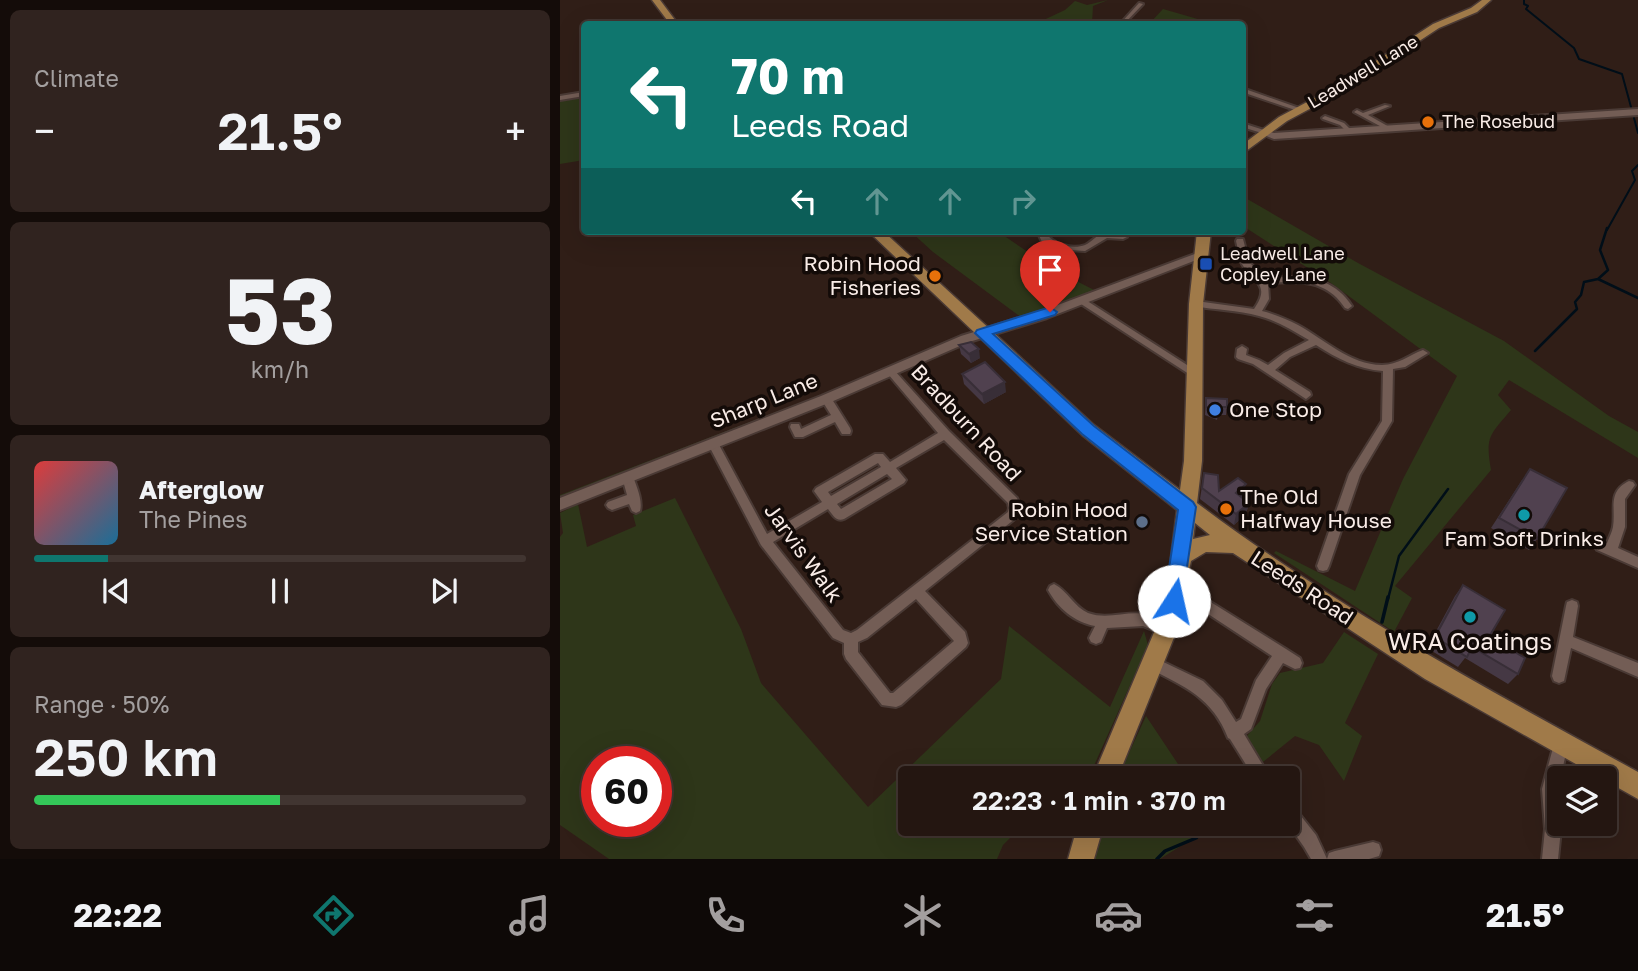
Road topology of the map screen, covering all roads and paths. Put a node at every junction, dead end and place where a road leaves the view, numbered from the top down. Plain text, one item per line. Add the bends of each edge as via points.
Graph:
1 (656, 0) edge
2 (1487, 0) edge
3 (1141, 4) dead end
4 (672, 21) edge
5 (1120, 21) edge
6 (1246, 91) edge
7 (581, 94) edge
8 (560, 98) edge
9 (1387, 106) dead end
10 (1300, 110) junction
11 (1638, 112) edge
12 (1325, 118) dead end
13 (1246, 126) edge
14 (1388, 129) junction
15 (1349, 131) junction
16 (1264, 133) junction
17 (1246, 148) edge
18 (879, 235) edge
19 (1044, 235) edge
20 (1105, 235) edge
21 (1105, 235) edge
22 (1203, 235) edge
23 (1124, 237) dead end
24 (1240, 241) dead end
25 (1200, 255) junction
26 (1263, 281) junction
27 (1081, 300) junction
28 (1196, 304) junction
29 (1348, 306) dead end
30 (1257, 311) junction
31 (982, 333) junction
32 (1314, 342) junction
33 (1242, 349) dead end
34 (1423, 353) dead end
35 (1388, 369) junction
36 (1268, 370) junction
37 (891, 372) junction
38 (1195, 374) junction
39 (1306, 396) dead end
40 (826, 399) junction
41 (837, 417) junction
42 (795, 427) dead end
43 (846, 430) dead end
44 (945, 434) junction
45 (713, 444) junction
46 (1191, 472) junction
47 (628, 477) junction
48 (1156, 483) junction
49 (1629, 485) dead end
50 (560, 504) edge
51 (612, 505) dead end
52 (1187, 507) junction
53 (765, 541) junction
54 (1237, 546) junction
55 (1181, 556) junction
56 (1638, 563) edge
57 (1323, 566) dead end
58 (1054, 590) dead end
59 (917, 591) junction
60 (1201, 602) dead end
61 (1572, 606) dead end
62 (1103, 622) junction
63 (1166, 630) junction
64 (1096, 638) dead end
65 (851, 639) junction
66 (1566, 640) junction
67 (1281, 653) junction
68 (1153, 663) junction
69 (1296, 663) dead end
70 (1638, 670) edge
71 (1559, 676) dead end
72 (1233, 733) junction
73 (1560, 744) junction
74 (1109, 766) edge
75 (1255, 766) edge
76 (1638, 786) edge
77 (1300, 827) edge
78 (1088, 836) edge
79 (1373, 850) dead end
80 (1082, 859) edge
81 (1319, 859) edge
82 (1335, 859) edge
83 (1550, 859) edge

1 - 4 main road
2 - 10 main road, Leadwell Lane via 1440,23
3 - 5 street
6 - 10 street
7 - 8 street
9 - 14 street via 1360,114
10 - 16 main road, Leadwell Lane
11 - 14 street
12 - 15 street
13 - 16 street
14 - 15 street
15 - 16 street
16 - 17 main road, Leadwell Lane
18 - 31 main road, Leeds Road
19 - 21 street via 1051,243 1080,249 1089,248
20 - 23 street
22 - 25 main road
24 - 26 street via 1245,262
25 - 27 street, Sharp Lane
25 - 28 main road
26 - 29 street via 1318,282 1338,293
26 - 30 street via 1265,299
27 - 31 street, Sharp Lane
27 - 38 street
28 - 30 street
28 - 38 main road
30 - 32 street via 1292,326
31 - 37 street, Sharp Lane
31 - 48 main road, Leeds Road via 1088,430
32 - 35 street via 1342,357
32 - 36 street
33 - 36 street via 1241,357
34 - 35 street
35 - 57 street via 1387,421 1355,474
36 - 39 street
37 - 40 street, Sharp Lane
37 - 44 street, Bradburn Road
38 - 46 main road
40 - 41 street
40 - 45 street, Sharp Lane
41 - 42 street via 799,434
41 - 43 street
44 - 53 street
44 - 59 street, Bradburn Road via 1015,508
45 - 47 street, Sharp Lane
45 - 53 street, Jarvis Walk
46 - 48 main road via 1176,482
46 - 52 main road
47 - 50 street, Sharp Lane
47 - 51 street via 635,502
48 - 52 main road, Leeds Road
49 - 56 street via 1619,498 1619,527 1606,548
52 - 54 main road, Leeds Road
52 - 55 main road
53 - 65 street, Jarvis Walk via 838,634
54 - 55 main road via 1204,543
54 - 73 main road, Leeds Road via 1412,658
55 - 63 main road
58 - 62 street via 1070,609
59 - 65 street
59 - 65 street via 960,636 961,643 896,700 887,700 850,654
60 - 67 street
61 - 66 street
62 - 63 street via 1144,620
62 - 64 street
63 - 68 main road
66 - 70 street
66 - 71 street
67 - 69 street
67 - 72 street via 1261,685 1246,724
68 - 72 street via 1198,686 1217,705
68 - 74 main road
72 - 75 street
73 - 76 main road, Leeds Road
73 - 83 street via 1550,789
77 - 81 street
78 - 80 main road
79 - 82 street

